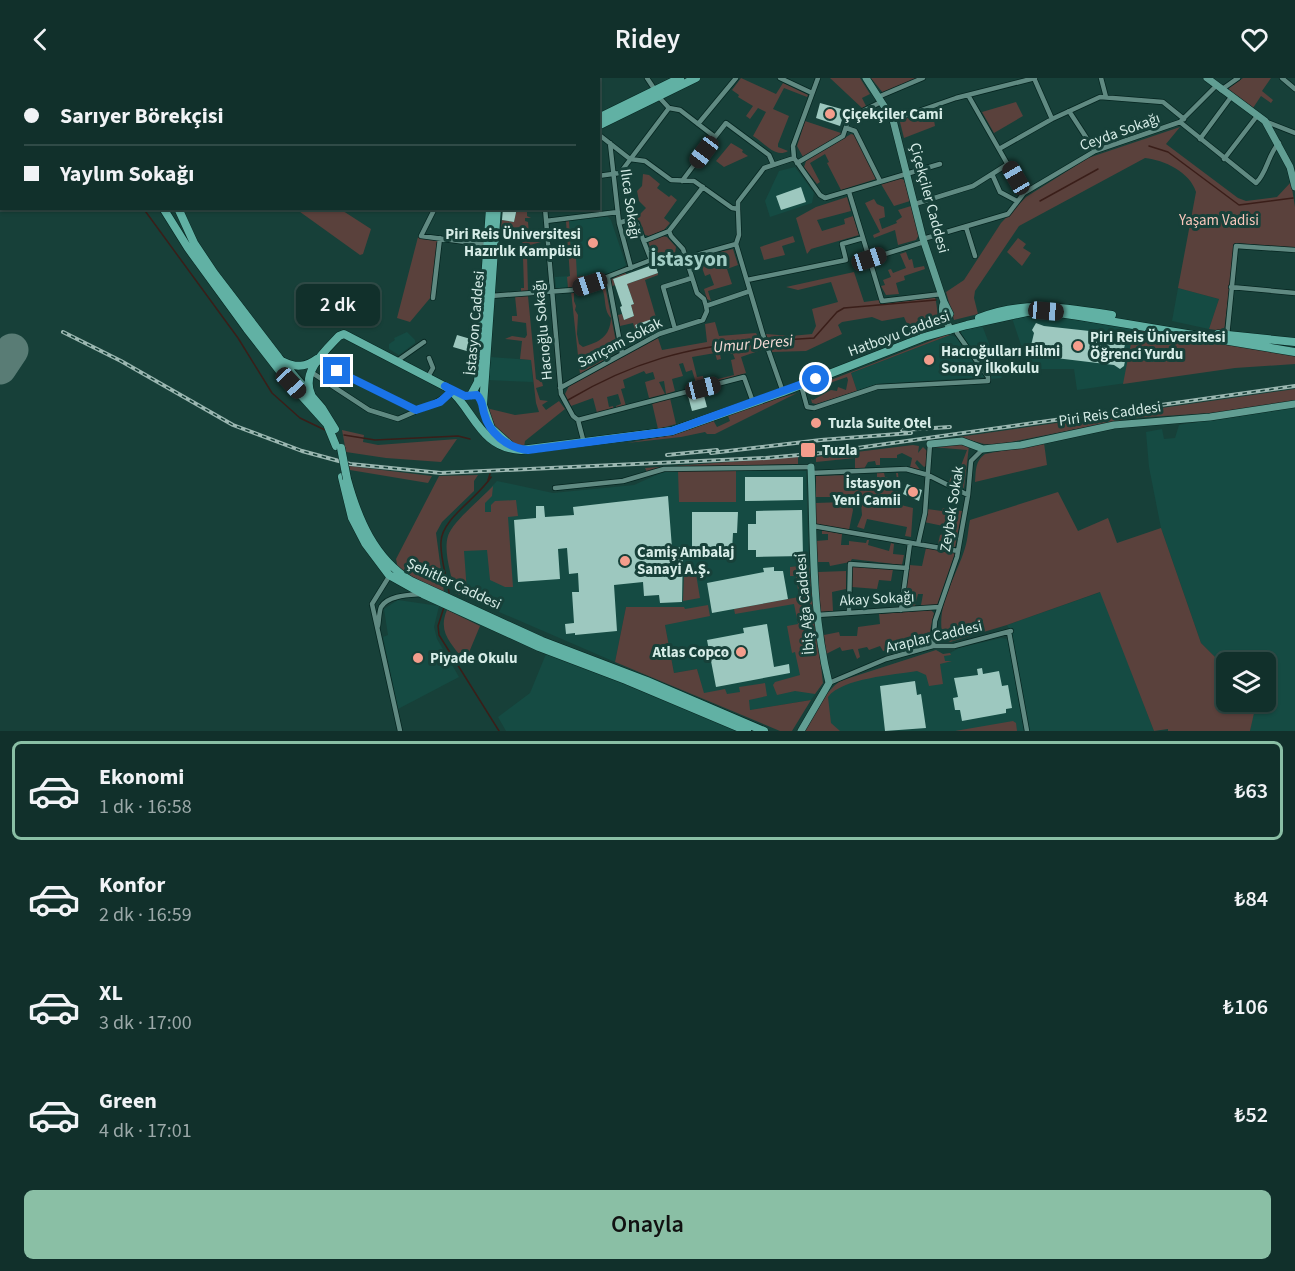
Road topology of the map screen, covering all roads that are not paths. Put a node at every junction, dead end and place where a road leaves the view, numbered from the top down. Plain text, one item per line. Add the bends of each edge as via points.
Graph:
1 (647, 78) edge
2 (680, 78) edge
3 (696, 78) edge
4 (736, 78) edge
5 (780, 78) edge
6 (818, 78) edge
7 (866, 78) edge
8 (923, 78) edge
9 (1009, 78) edge
10 (1034, 78) edge
11 (1101, 78) edge
12 (1207, 78) edge
13 (1238, 78) edge
14 (1282, 78) edge
15 (1015, 84) junction
16 (1219, 88) junction
17 (1295, 89) edge
18 (657, 93) junction
19 (812, 93) junction
20 (968, 95) junction
21 (1107, 97) junction
22 (1231, 97) junction
23 (879, 99) junction
24 (669, 108) junction
25 (1069, 111) junction
26 (1257, 117) junction
27 (600, 118) edge
28 (1052, 119) junction
29 (893, 120) junction
30 (1182, 121) junction
31 (1265, 121) junction
32 (698, 124) junction
33 (846, 128) junction
34 (1295, 133) edge
35 (600, 136) edge
36 (715, 137) junction
37 (1200, 139) junction
38 (610, 143) junction
39 (1279, 143) junction
40 (999, 149) junction
41 (1095, 151) junction
42 (630, 159) junction
43 (1224, 159) junction
44 (795, 160) junction
45 (773, 164) junction
46 (940, 164) dead end
47 (1008, 164) junction
48 (1293, 168) edge
49 (614, 174) junction
50 (905, 174) junction
51 (992, 174) junction
52 (600, 176) edge
53 (682, 181) junction
54 (880, 181) junction
55 (703, 187) junction
56 (1295, 187) edge
57 (849, 192) junction
58 (1024, 193) junction
59 (1017, 201) junction
60 (915, 204) junction
61 (738, 209) junction
62 (164, 210) edge
63 (179, 210) edge
64 (434, 210) edge
65 (490, 210) edge
66 (497, 210) edge
67 (545, 210) edge
68 (618, 213) junction
69 (546, 221) junction
70 (620, 223) junction
71 (966, 227) junction
72 (669, 231) junction
73 (440, 238) junction
74 (863, 238) junction
75 (923, 240) junction
76 (644, 241) junction
77 (736, 244) junction
78 (488, 245) junction
79 (1295, 250) edge
80 (975, 256) dead end
81 (686, 258) junction
82 (869, 259) junction
83 (651, 260) junction
84 (631, 268) junction
85 (608, 278) junction
86 (692, 278) junction
87 (747, 280) junction
88 (1231, 287) junction
89 (750, 291) junction
90 (552, 292) junction
91 (1295, 293) edge
92 (942, 294) junction
93 (492, 296) junction
94 (433, 298) dead end
95 (706, 306) junction
96 (675, 329) junction
97 (953, 329) junction
98 (1226, 339) junction
99 (424, 342) dead end
100 (1295, 342) edge
101 (1295, 352) edge
102 (323, 354) junction
103 (622, 354) junction
104 (279, 358) junction
105 (429, 358) dead end
106 (317, 361) junction
107 (397, 361) junction
108 (311, 372) junction
109 (428, 377) junction
110 (801, 385) junction
111 (560, 388) junction
112 (449, 389) junction
113 (783, 392) junction
114 (311, 394) junction
115 (471, 395) junction
116 (753, 402) junction
117 (1295, 404) edge
118 (483, 405) junction
119 (416, 410) junction
120 (466, 410) junction
121 (321, 412) junction
122 (578, 420) junction
123 (584, 443) junction
124 (930, 444) joint
125 (983, 449) junction
126 (528, 450) junction
127 (811, 470) junction
128 (928, 475) junction
129 (555, 488) dead end
130 (968, 495) junction
131 (813, 526) junction
132 (910, 543) junction
133 (918, 544) junction
134 (958, 550) junction
135 (907, 568) junction
136 (391, 572) junction
137 (423, 594) junction
138 (939, 606) junction
139 (901, 610) junction
140 (849, 611) junction
141 (817, 615) junction
142 (377, 629) junction
143 (933, 646) junction
144 (829, 683) junction
145 (400, 731) edge
146 (747, 731) edge
147 (764, 731) edge
148 (801, 731) edge
149 (1027, 731) edge

1 - 18 street
2 - 18 main road
3 - 18 main road
4 - 32 street
5 - 19 street
6 - 19 street
7 - 23 street, Çiçekçiler Caddesi
8 - 23 street
9 - 15 street
10 - 15 street
10 - 28 street
11 - 21 street
12 - 16 street
13 - 16 street, Ceyda Sokağı
14 - 17 street
15 - 20 street
16 - 22 street
16 - 30 street, Ceyda Sokağı
18 - 24 street
18 - 27 main road
19 - 44 street via 793,146
20 - 29 street
20 - 40 street
21 - 25 street
21 - 30 street via 1163,102
22 - 26 street
22 - 37 street
23 - 29 street, Çiçekçiler Caddesi
23 - 33 street via 849,118
24 - 32 street
24 - 42 street
25 - 28 street
25 - 41 street
26 - 31 street
26 - 43 street
28 - 40 street
29 - 50 street, Çiçekçiler Caddesi
30 - 37 street
30 - 41 street, Ceyda Sokağı
31 - 34 street
31 - 39 street
32 - 36 street
33 - 44 street via 843,136
33 - 54 street via 855,131
35 - 38 street
36 - 45 street via 726,123 769,155
36 - 53 street
37 - 43 street
38 - 42 street
38 - 49 street, Ilıca Sokağı
39 - 43 street via 1256,183
39 - 48 street
40 - 47 street
41 - 58 street, Ceyda Sokağı
42 - 49 street via 620,173
42 - 53 street via 645,161 671,180
44 - 45 street
44 - 57 street via 825,198
45 - 61 street via 764,168 738,202
46 - 50 street
47 - 51 street
47 - 58 street
48 - 56 street
49 - 52 street
49 - 68 street, Ilıca Sokağı
50 - 54 street
50 - 60 street, Çiçekçiler Caddesi
51 - 59 street via 1000,192
51 - 60 street via 973,186
53 - 55 street via 694,181
54 - 57 street
55 - 61 street
55 - 72 street
57 - 74 street
58 - 59 street, Ceyda Sokağı
59 - 71 street, Ceyda Sokağı via 1008,214
60 - 75 street, Çiçekçiler Caddesi
61 - 77 street
62 - 121 main road, Şehitler Caddesi via 282,374
63 - 104 main road, Şehitler Caddesi via 199,250
64 - 73 street via 421,236
65 - 78 main road, İstasyon Caddesi
66 - 93 main road, İstasyon Caddesi
67 - 69 street, Hacıoğlu Sokağı
68 - 69 street
68 - 70 street, Ilıca Sokağı
69 - 90 street, Hacıoğlu Sokağı
70 - 76 street via 631,219
70 - 84 street, Ilıca Sokağı
71 - 75 street, Ceyda Sokağı
71 - 80 street
72 - 76 street
72 - 81 street
73 - 78 street
73 - 94 street
74 - 82 street
74 - 87 street via 842,244 846,260
75 - 82 street, Ceyda Sokağı
75 - 92 street, Çiçekçiler Caddesi
76 - 83 street
77 - 81 street
77 - 87 street
78 - 115 main road, İstasyon Caddesi via 478,382
79 - 88 street via 1236,246
81 - 83 street
81 - 86 street
82 - 92 street via 882,301
83 - 84 street
84 - 85 street
85 - 90 street via 573,290
85 - 103 street
86 - 95 street
86 - 96 street via 663,287
87 - 89 street
88 - 91 street
88 - 98 street
89 - 95 street, Sarıçam Sokak
89 - 113 street
90 - 93 street
90 - 111 street, Hacıoğlu Sokağı
92 - 97 street, Çiçekçiler Caddesi via 950,314 947,320
93 - 118 main road, İstasyon Caddesi
95 - 96 street, Sarıçam Sokak via 703,320
96 - 103 street, Sarıçam Sokak
97 - 98 main road, Hatboyu Caddesi via 1046,311
97 - 110 main road, Hatboyu Caddesi
97 - 110 street via 988,381 877,387 814,408 807,407
98 - 100 main road, Hatboyu Caddesi
98 - 101 main road, Hatboyu Caddesi
99 - 107 street
102 - 104 main road, Hatboyu Caddesi via 298,366
102 - 106 main road, Hatboyu Caddesi
102 - 107 main road, Hatboyu Caddesi via 344,334
103 - 111 street, Sarıçam Sokak
104 - 114 main road, Şehitler Caddesi
105 - 109 street via 433,368
106 - 108 main road, Hatboyu Caddesi
106 - 119 street
107 - 109 main road, Hatboyu Caddesi
108 - 114 main road, Hatboyu Caddesi via 307,383
108 - 119 street via 378,414 398,419
109 - 112 main road, Hatboyu Caddesi
110 - 113 main road, Hatboyu Caddesi
111 - 122 street, Hacıoğlu Sokağı via 564,402
112 - 115 main road, İstasyon Caddesi
112 - 119 street via 440,402
112 - 120 main road, Hatboyu Caddesi
113 - 116 main road, Hatboyu Caddesi
114 - 121 main road, Şehitler Caddesi
115 - 118 main road via 479,397
115 - 120 main road via 465,402
116 - 122 street via 744,377
116 - 123 main road, Hatboyu Caddesi via 672,431
117 - 125 street, Piri Reis Caddesi via 1210,417 1114,425
118 - 120 main road via 476,416
118 - 126 main road via 488,423 499,437 513,447
120 - 126 main road, Hatboyu Caddesi via 492,440 510,449
121 - 136 main road, Şehitler Caddesi, bridge via 336,431 344,478 359,517
122 - 123 street, Hacıoğlu Sokağı
123 - 126 main road, Hatboyu Caddesi
124 - 125 street, Piri Reis Caddesi via 962,441
124 - 128 street
125 - 130 street, Zeybek Sokak via 971,461
127 - 128 street via 842,473 889,468
127 - 129 street via 664,469 623,481
127 - 131 street, İbiş Ağa Caddesi
128 - 130 street
128 - 133 street
130 - 134 street, Zeybek Sokak
131 - 132 street
131 - 141 street, İbiş Ağa Caddesi
132 - 133 street
132 - 135 street
133 - 134 street
134 - 138 street, Zeybek Sokak
135 - 139 street
135 - 140 street via 850,564
136 - 137 main road, Şehitler Caddesi
136 - 142 street via 372,604
136 - 147 main road, Şehitler Caddesi via 542,641
137 - 142 street via 387,602 381,608
137 - 146 main road, Şehitler Caddesi via 539,647
138 - 139 street, Akay Sokağı
138 - 143 street, Zeybek Sokak
139 - 140 street, Akay Sokağı
140 - 141 street, Akay Sokağı
141 - 144 street, İbiş Ağa Caddesi
142 - 145 street
143 - 144 street, Araplar Caddesi via 886,659
143 - 149 street, Araplar Caddesi via 954,646 1010,632
144 - 148 street

